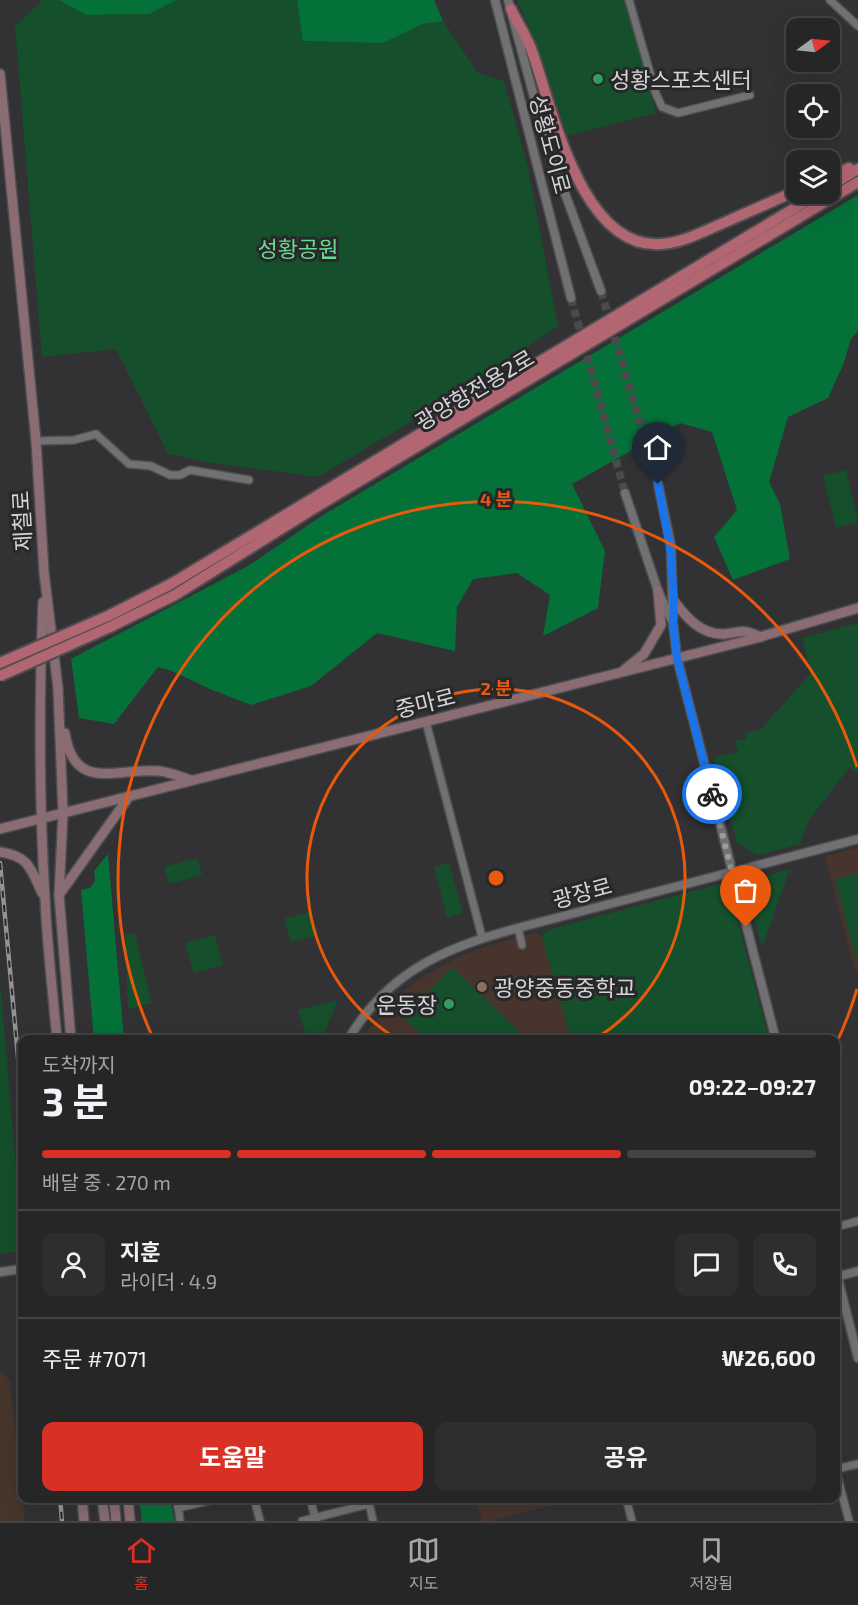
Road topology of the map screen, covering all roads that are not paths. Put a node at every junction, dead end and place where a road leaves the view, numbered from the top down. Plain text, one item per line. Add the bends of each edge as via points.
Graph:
1 (495, 0) edge
2 (629, 0) edge
3 (830, 0) edge
4 (510, 4) edge
5 (858, 26) edge
6 (0, 74) edge
7 (750, 95) dead end
8 (858, 164) edge
9 (858, 169) edge
10 (840, 172) edge
11 (840, 180) edge
12 (858, 182) edge
13 (786, 195) edge
14 (801, 204) edge
15 (602, 291) tunnel mouth
16 (572, 298) tunnel mouth
17 (36, 441) junction
18 (249, 480) dead end
19 (658, 484) tunnel mouth
20 (625, 493) tunnel mouth
21 (44, 572) junction
22 (658, 591) junction
23 (674, 601) junction
24 (858, 608) edge
25 (109, 622) junction
26 (673, 623) junction
27 (761, 637) junction
28 (677, 658) junction
29 (0, 663) edge
30 (623, 672) junction
31 (0, 676) edge
32 (58, 688) junction
33 (426, 722) junction
34 (193, 780) junction
35 (128, 798) junction
36 (63, 813) junction
37 (42, 819) junction
38 (0, 830) edge
39 (858, 839) edge
40 (0, 852) edge
41 (732, 872) junction
42 (58, 895) junction
43 (45, 899) junction
44 (518, 928) junction
45 (482, 937) junction
46 (522, 945) dead end
47 (57, 1035) edge
48 (71, 1035) edge
49 (352, 1035) edge
50 (775, 1035) edge
51 (858, 1221) edge
52 (840, 1226) edge
53 (18, 1270) edge
54 (858, 1271) edge
55 (0, 1272) edge
56 (840, 1274) edge
57 (840, 1290) edge
58 (858, 1358) edge
59 (858, 1464) edge
60 (840, 1469) edge
61 (840, 1486) edge
62 (82, 1503) edge
63 (103, 1503) edge
64 (114, 1503) edge
65 (128, 1503) edge
66 (178, 1503) edge
67 (199, 1503) edge
68 (255, 1503) edge
69 (311, 1503) edge
70 (362, 1503) edge
71 (368, 1503) edge
72 (627, 1503) edge
73 (178, 1508) junction
74 (315, 1519) edge
75 (84, 1521) edge
76 (105, 1521) edge
77 (116, 1521) edge
78 (130, 1521) edge
79 (180, 1521) edge
80 (260, 1521) edge
81 (302, 1521) edge
82 (373, 1521) edge
83 (632, 1521) edge
84 (849, 1521) edge

1 - 16 street, 성황도이로
2 - 7 street via 662,107 678,113
3 - 5 street
4 - 13 highway via 532,51 562,148 594,206 611,227 636,243 686,240
4 - 15 street, 성황도이로 via 546,142
6 - 17 main road, 제철로
8 - 10 highway
9 - 11 highway
12 - 25 highway, 광양항전용2로 via 175,595
14 - 25 highway, 광양항전용2로
17 - 18 street via 74,440 96,434 129,464 151,466 170,475 190,470
17 - 21 main road, 제철로
19 - 23 street via 670,546
20 - 22 street
21 - 32 main road, 제철로
21 - 37 main road, 제철로 via 40,692
22 - 26 street
22 - 30 main road via 661,625 644,654
23 - 26 street
23 - 27 main road via 699,628 722,634 746,630
24 - 27 main road, 중마로
25 - 29 highway, bridge
25 - 31 highway, bridge
26 - 28 street
27 - 28 main road, 중마로
28 - 30 main road, 중마로
28 - 41 street
30 - 33 main road, 중마로
32 - 34 main road via 66,744 78,765 90,773 159,771
32 - 36 main road, 제철로
33 - 34 main road, 중마로
33 - 45 street
34 - 35 main road, 중마로
35 - 36 main road, 중마로
35 - 42 main road
36 - 37 main road, 중마로
36 - 42 main road, 제철로
37 - 38 main road, 중마로
37 - 43 main road, 제철로
39 - 41 street, 광장로
40 - 43 main road via 22,858
41 - 44 street, 광장로
41 - 50 street
42 - 48 main road, 제철로
43 - 47 main road, 제철로
44 - 45 street, 광장로
44 - 46 street
45 - 49 street, 광장로 via 409,972 369,1010
51 - 52 street
53 - 55 street
54 - 56 street
57 - 58 street
59 - 60 street
61 - 84 street
62 - 75 main road
63 - 76 main road
64 - 77 main road
65 - 78 main road
66 - 73 street
67 - 73 street
68 - 80 street
69 - 74 street
70 - 74 street
71 - 82 street
72 - 83 street
73 - 79 street
74 - 81 street

